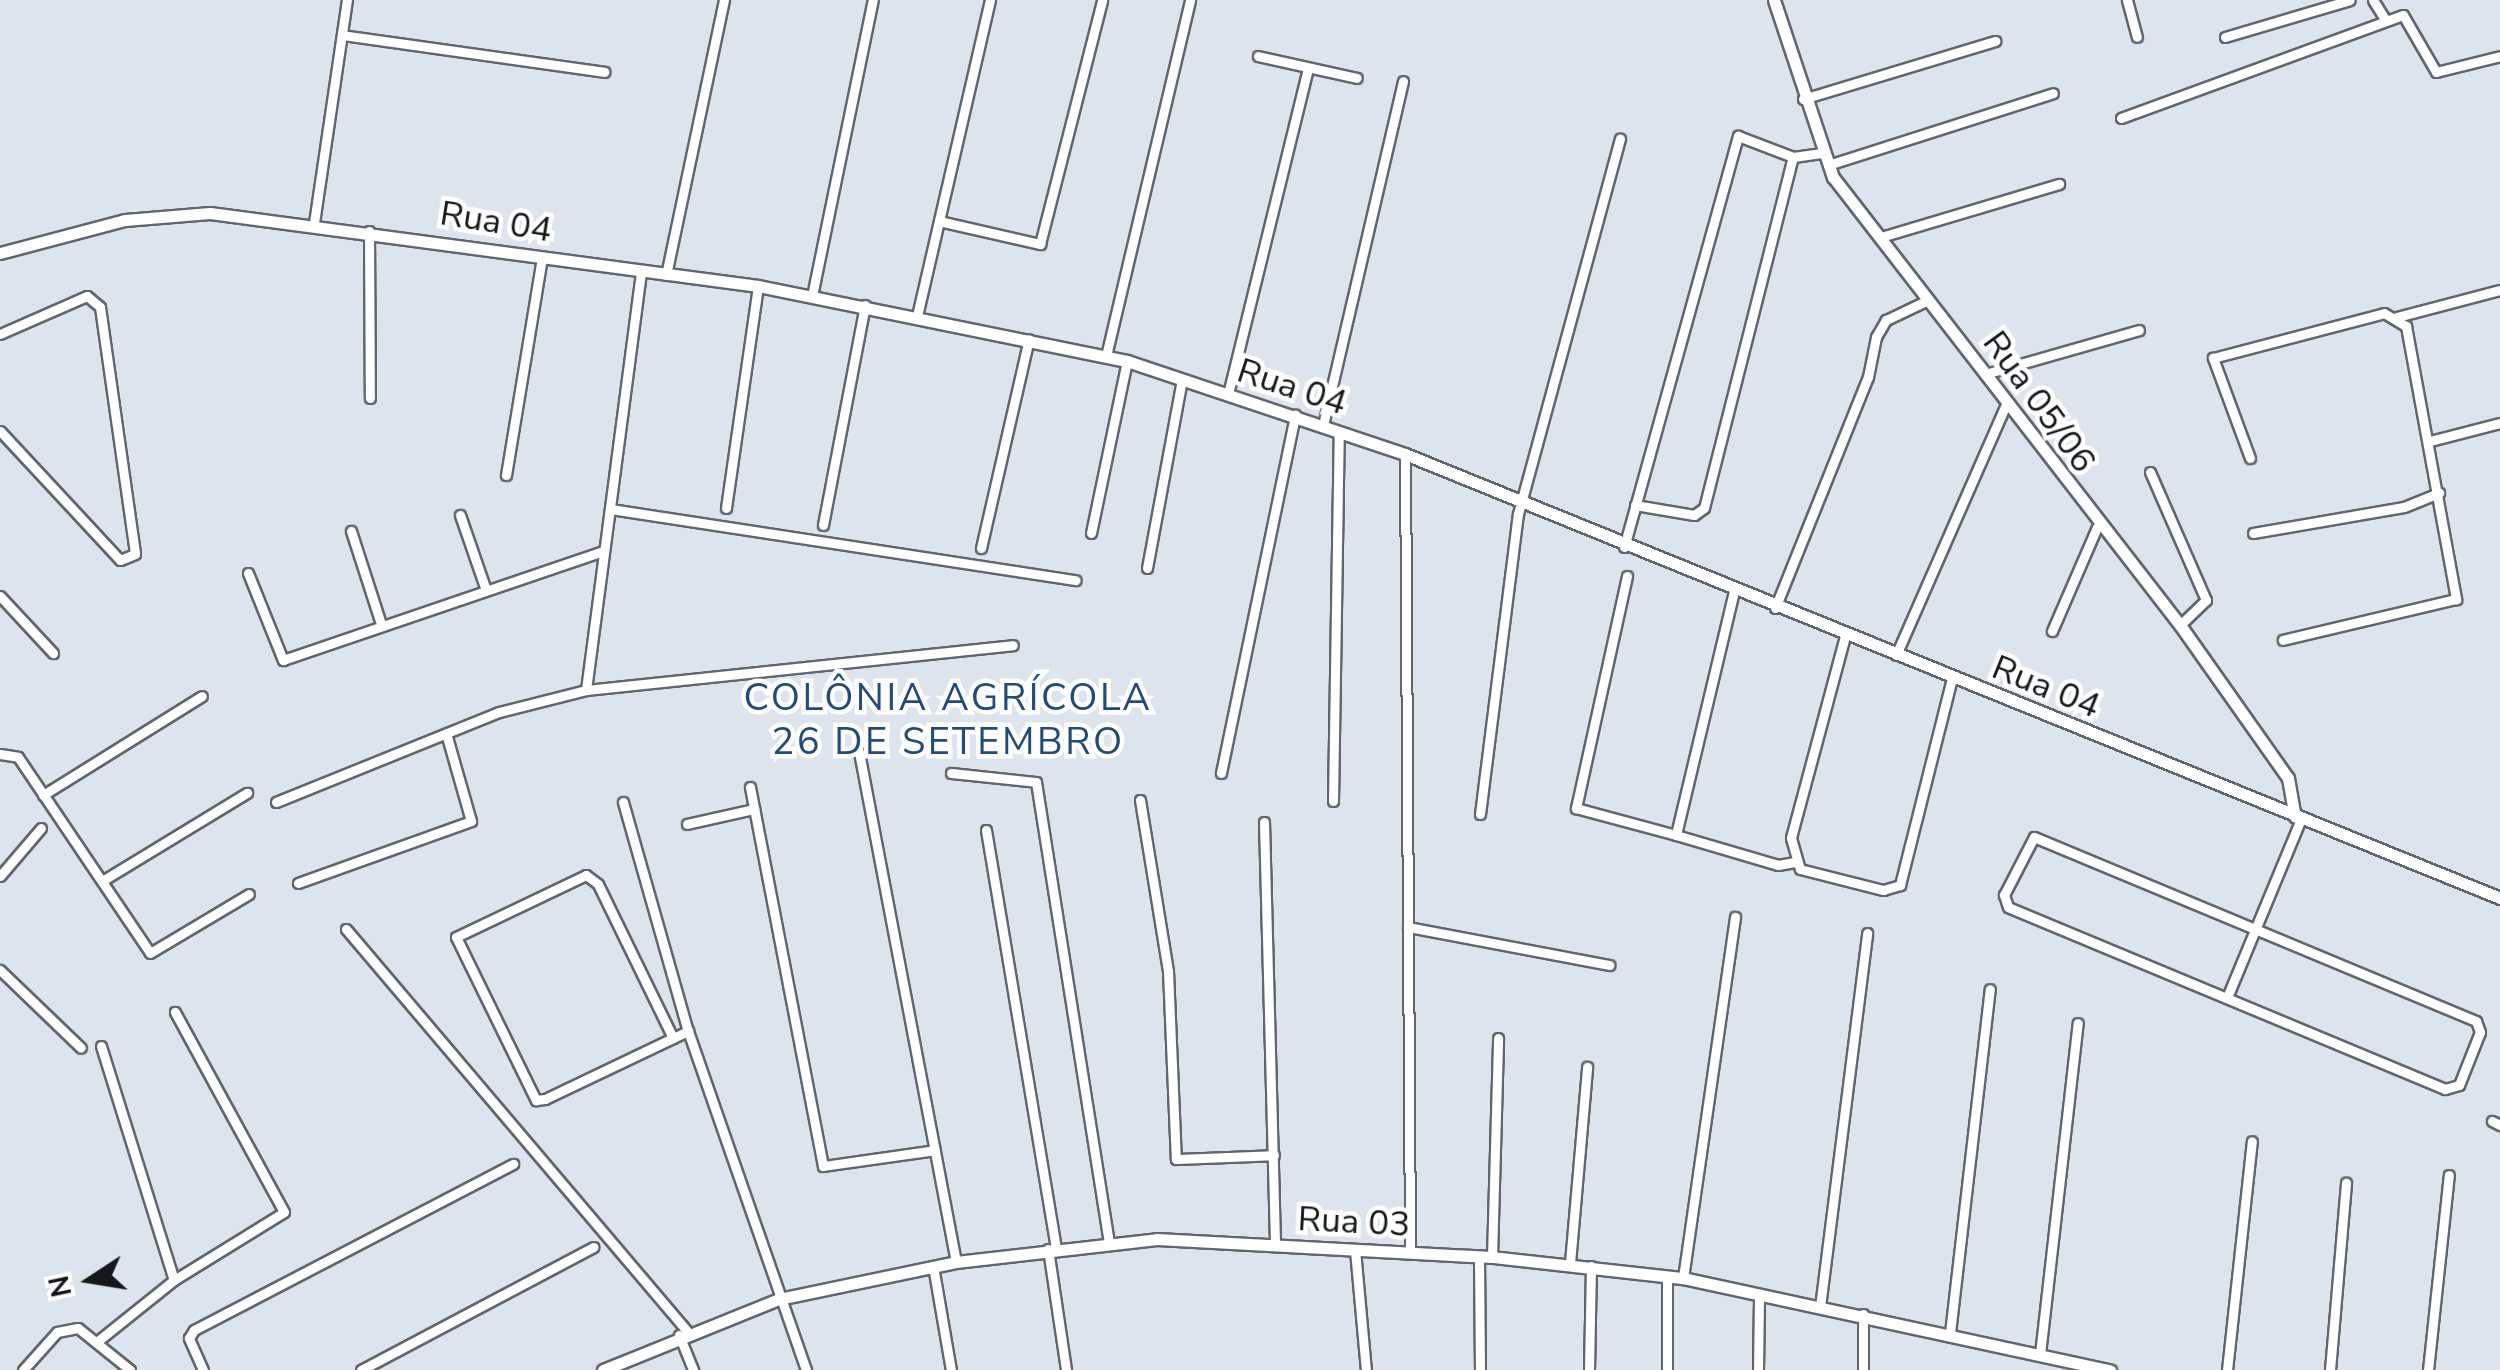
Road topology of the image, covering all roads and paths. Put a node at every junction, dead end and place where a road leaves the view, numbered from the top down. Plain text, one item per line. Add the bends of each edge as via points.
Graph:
1 (347, 0) edge
2 (724, 0) edge
3 (874, 0) edge
4 (990, 0) edge
5 (1102, 0) edge
6 (1190, 0) edge
7 (1774, 0) edge
8 (2127, 0) edge
9 (2350, 0) edge
10 (2373, 0) edge
11 (2385, 19) junction
12 (342, 35) junction
13 (2137, 37) dead end
14 (2225, 37) dead end
15 (1994, 41) dead end
16 (1258, 56) dead end
17 (2500, 56) edge
18 (1308, 69) junction
19 (604, 72) dead end
20 (1357, 78) dead end
21 (1403, 80) dead end
22 (2052, 94) dead end
23 (1803, 99) junction
24 (2121, 118) dead end
25 (1620, 139) dead end
26 (1793, 157) junction
27 (1825, 159) junction
28 (2059, 184) dead end
29 (940, 220) junction
30 (314, 223) junction
31 (369, 231) junction
32 (1881, 238) junction
33 (0, 253) edge
34 (542, 257) junction
35 (641, 272) junction
36 (666, 275) junction
37 (758, 286) junction
38 (2500, 290) edge
39 (812, 296) junction
40 (1928, 300) junction
41 (865, 305) junction
42 (917, 316) junction
43 (2397, 317) junction
44 (2140, 330) dead end
45 (0, 334) edge
46 (1029, 338) junction
47 (1106, 356) junction
48 (1127, 361) junction
49 (1986, 374) junction
50 (1182, 380) junction
51 (1228, 394) junction
52 (370, 398) dead end
53 (2006, 404) junction
54 (1294, 414) junction
55 (2500, 423) edge
56 (1323, 425) junction
57 (0, 431) edge
58 (1339, 431) junction
59 (2430, 441) junction
60 (1405, 454) junction
61 (2250, 458) dead end
62 (2150, 472) dead end
63 (506, 476) dead end
64 (2439, 493) junction
65 (1521, 504) junction
66 (1635, 506) junction
67 (726, 508) dead end
68 (610, 509) junction
69 (460, 514) dead end
70 (823, 525) dead end
71 (2096, 527) junction
72 (351, 532) dead end
73 (1091, 533) dead end
74 (2253, 533) dead end
75 (1624, 547) junction
76 (982, 548) dead end
77 (604, 551) junction
78 (1148, 568) dead end
79 (248, 574) dead end
80 (1627, 576) dead end
81 (1076, 580) dead end
82 (486, 590) junction
83 (1734, 591) junction
84 (0, 596) edge
85 (1774, 608) junction
86 (381, 624) junction
87 (2180, 625) junction
88 (2052, 631) dead end
89 (1845, 636) junction
90 (2283, 640) dead end
91 (1013, 645) dead end
92 (53, 653) dead end
93 (1896, 656) junction
94 (1952, 678) junction
95 (586, 690) junction
96 (202, 696) dead end
97 (446, 733) junction
98 (859, 752) dead end
99 (0, 754) edge
100 (950, 773) dead end
101 (1221, 773) dead end
102 (750, 787) dead end
103 (247, 793) dead end
104 (43, 795) junction
105 (1140, 800) dead end
106 (1333, 801) dead end
107 (276, 802) dead end
108 (623, 802) dead end
109 (754, 809) junction
110 (1480, 814) dead end
111 (2298, 818) junction
112 (1264, 822) dead end
113 (688, 824) dead end
114 (42, 828) dead end
115 (986, 830) dead end
116 (1676, 835) junction
117 (1794, 862) junction
118 (0, 876) edge
119 (102, 881) junction
120 (298, 883) dead end
121 (249, 894) dead end
122 (2500, 898) edge
123 (1736, 917) dead end
124 (1408, 927) junction
125 (2256, 927) junction
126 (346, 928) dead end
127 (1867, 933) dead end
128 (1609, 965) dead end
129 (0, 970) edge
130 (1990, 989) dead end
131 (2228, 995) junction
132 (176, 1012) dead end
133 (2078, 1023) dead end
134 (688, 1031) junction
135 (672, 1038) junction
136 (1498, 1038) dead end
137 (101, 1046) dead end
138 (81, 1048) dead end
139 (1587, 1067) dead end
140 (2252, 1141) dead end
141 (935, 1150) junction
142 (1274, 1155) junction
143 (513, 1164) dead end
144 (2449, 1175) dead end
145 (2346, 1183) dead end
146 (1109, 1243) junction
147 (1276, 1245) junction
148 (593, 1247) dead end
149 (1052, 1247) junction
150 (1356, 1250) junction
151 (1410, 1252) junction
152 (1485, 1256) junction
153 (956, 1262) junction
154 (1570, 1264) junction
155 (934, 1266) junction
156 (1591, 1266) junction
157 (1667, 1276) junction
158 (1684, 1278) junction
159 (174, 1280) junction
160 (1759, 1295) junction
161 (779, 1299) junction
162 (1820, 1307) junction
163 (1863, 1314) junction
164 (683, 1333) junction
165 (1950, 1333) junction
166 (99, 1340) junction
167 (2040, 1354) junction
168 (23, 1370) edge
169 (130, 1370) edge
170 (202, 1370) edge
171 (361, 1370) edge
172 (603, 1370) edge
173 (693, 1370) edge
174 (806, 1370) edge
175 (950, 1370) edge
176 (1066, 1370) edge
177 (1366, 1370) edge
178 (1480, 1370) edge
179 (1589, 1370) edge
180 (1668, 1370) edge
181 (1758, 1370) edge
182 (1862, 1370) edge
183 (2110, 1370) edge
184 (2227, 1370) edge
185 (2330, 1370) edge
186 (2428, 1370) edge

1 - 12 street
2 - 36 street
3 - 39 street
4 - 29 street
5 - 29 street via 1040,244
6 - 47 street
7 - 23 street, Rua 05/06
8 - 13 street
9 - 14 street
10 - 11 street
11 - 17 street via 2403,15 2436,72
11 - 24 street
12 - 19 street
12 - 30 street
15 - 23 street
16 - 18 street
18 - 20 street
18 - 51 street
21 - 56 street
22 - 27 street
23 - 27 street, Rua 05/06
25 - 65 street
26 - 27 street
26 - 66 street via 1704,508 1694,515
26 - 66 street via 1738,136
27 - 32 street, Rua 05/06
28 - 32 street
29 - 42 street
30 - 31 street, Rua 04
30 - 33 street, Rua 04 via 210,213 125,220
31 - 34 street, Rua 04
31 - 52 street
32 - 40 street, Rua 05/06
34 - 35 street, Rua 04
34 - 63 street
35 - 36 street, Rua 04
35 - 68 street
36 - 37 street, Rua 04
37 - 39 street, Rua 04
37 - 67 street
38 - 43 street
39 - 41 street, Rua 04
40 - 49 street, Rua 05/06
40 - 85 street via 1886,320 1876,337 1868,377
41 - 42 street, Rua 04
41 - 70 street
42 - 46 street, Rua 04
43 - 59 street
43 - 61 street via 2384,312 2213,358
44 - 49 street
45 - 57 street via 87,296 100,307 134,554 120,560
46 - 47 street, Rua 04
46 - 76 street
47 - 48 street, Rua 04
48 - 50 street, Rua 04
48 - 73 street
49 - 53 street, Rua 05/06
50 - 51 street, Rua 04
50 - 78 street
51 - 54 street, Rua 04
53 - 71 street, Rua 05/06
53 - 93 street
54 - 56 street, Rua 04
54 - 101 street
55 - 59 street
56 - 58 street, Rua 04
58 - 60 street, Rua 04
58 - 106 street
59 - 64 street
60 - 65 street, Rua 04
60 - 124 street
62 - 87 street via 2206,600
64 - 74 street via 2404,507
64 - 90 street via 2456,598
65 - 75 street, Rua 04
65 - 110 street
66 - 75 street
68 - 77 street
68 - 81 street
69 - 82 street
71 - 87 street, Rua 05/06
71 - 88 street
72 - 86 street
75 - 83 street, Rua 04
77 - 82 street
77 - 95 street
79 - 86 street via 283,660
80 - 116 street via 1576,808
82 - 86 street
83 - 85 street, Rua 04
83 - 116 street
84 - 92 street
85 - 89 street, Rua 04
87 - 111 street, Rua 05/06 via 2288,778
89 - 93 street, Rua 04
89 - 117 street via 1791,838
91 - 95 street
93 - 94 street, Rua 04
94 - 111 street, Rua 04
94 - 117 street via 1900,884 1884,890
95 - 97 street
96 - 104 street
97 - 107 street via 365,772
97 - 120 street via 472,821
98 - 141 street
99 - 104 street via 18,757
100 - 146 street via 1036,782
102 - 109 street
103 - 119 street
104 - 119 street
105 - 142 street via 1168,970 1176,1159
108 - 134 street
109 - 113 street
109 - 141 street via 823,1166
111 - 122 street, Rua 04
111 - 125 street
112 - 142 street
114 - 118 street
115 - 149 street
116 - 117 street via 1778,865
119 - 121 street via 155,954
123 - 158 street
124 - 128 street
124 - 151 street
125 - 131 street
125 - 131 street via 2034,837 2004,895 2008,908
125 - 131 street via 2476,1021 2480,1032 2459,1084 2444,1088
126 - 164 street
127 - 162 street
129 - 138 street
130 - 165 street
132 - 159 street via 284,1212
133 - 167 street
134 - 135 street
134 - 161 street
135 - 135 street via 536,1100 456,937 586,875 598,884
136 - 152 street
137 - 159 street
139 - 154 street
140 - 184 street
141 - 153 street
142 - 147 street
143 - 170 street via 194,1330 188,1338
144 - 186 street
145 - 185 street
146 - 147 street, Rua 03
146 - 149 street, Rua 03
147 - 150 street, Rua 03
148 - 171 street
149 - 153 street, Rua 03
149 - 176 street
150 - 151 street, Rua 03
150 - 177 street
151 - 152 street, Rua 03
152 - 154 street, Rua 03
152 - 178 street
153 - 155 street, Rua 03
154 - 156 street, Rua 03
155 - 161 street, Rua 03
155 - 175 street
156 - 157 street, Rua 03
156 - 179 street
157 - 158 street, Rua 03
157 - 180 street
158 - 160 street, Rua 03
159 - 166 street
160 - 162 street, Rua 03
160 - 181 street
161 - 164 street, Rua 03
161 - 174 street
162 - 163 street, Rua 03
163 - 165 street, Rua 03
163 - 182 street
164 - 172 street, Rua 03
164 - 173 street
165 - 167 street, Rua 03
166 - 168 street via 78,1328 57,1332
166 - 169 street
167 - 183 street, Rua 03

